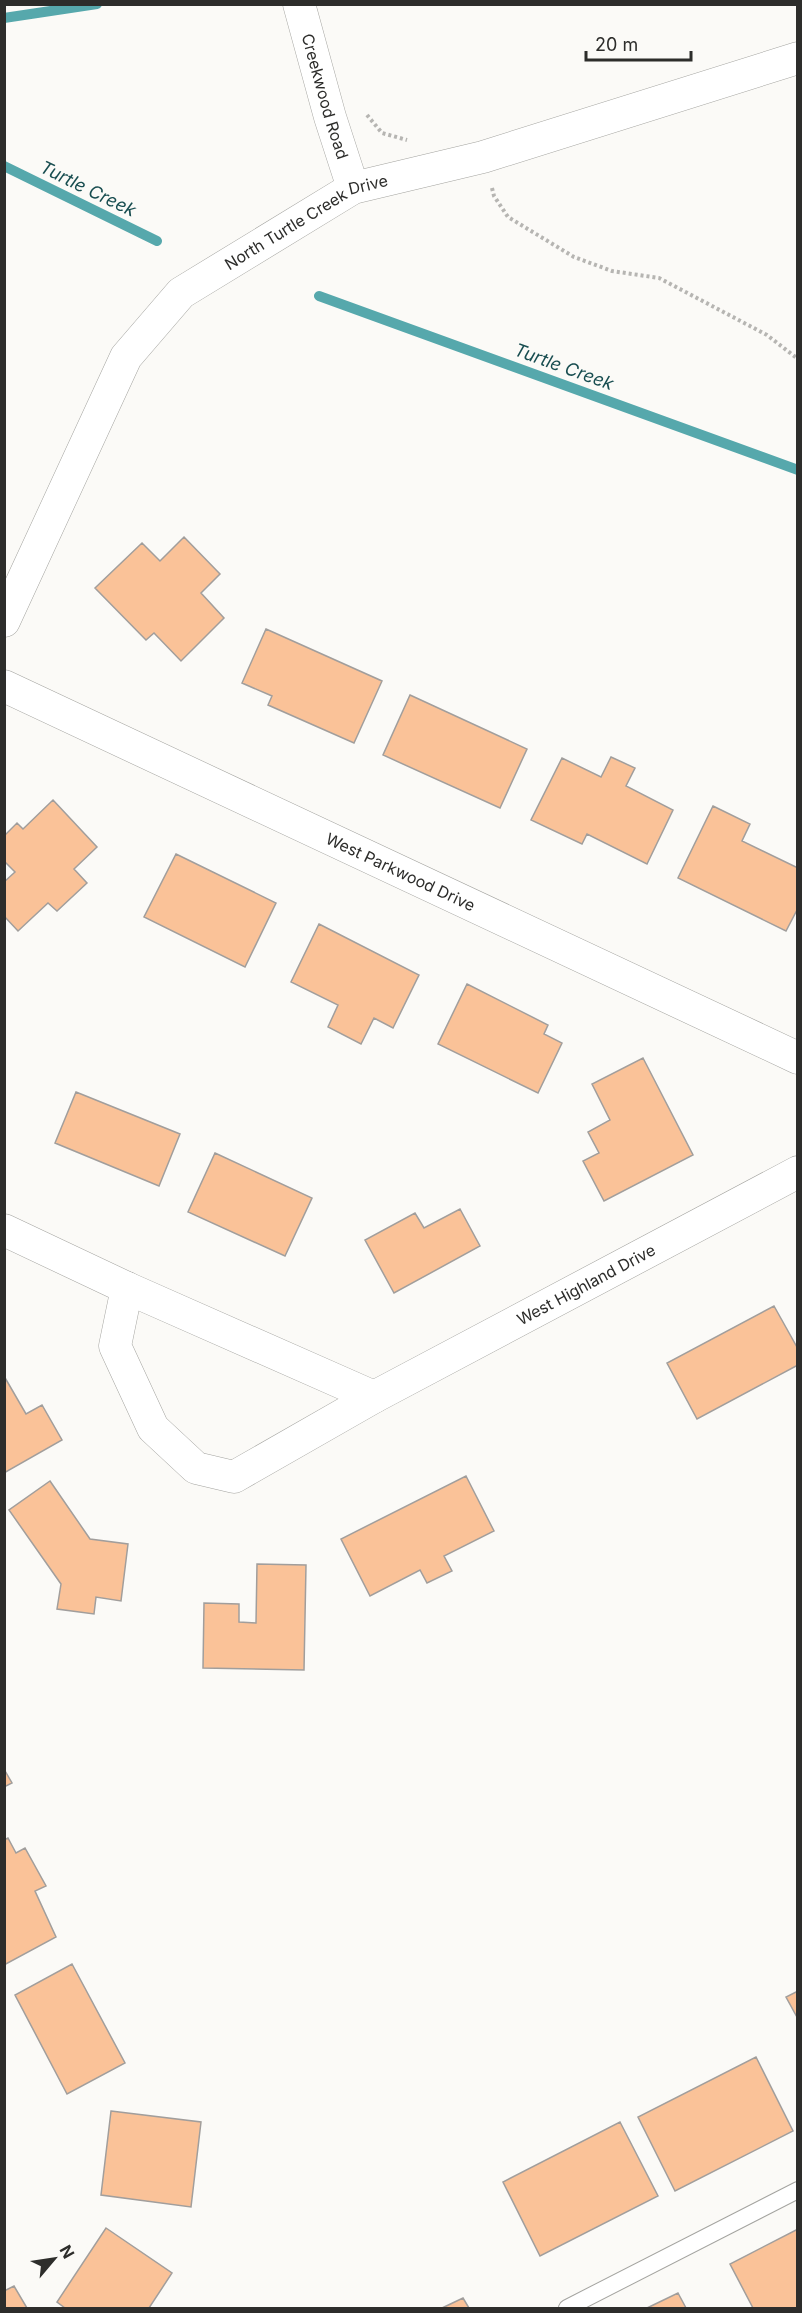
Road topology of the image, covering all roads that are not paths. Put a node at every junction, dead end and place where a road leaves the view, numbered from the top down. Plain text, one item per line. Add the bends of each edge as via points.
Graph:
1 (299, 4) edge
2 (798, 58) edge
3 (353, 188) junction
4 (4, 621) edge
5 (4, 686) edge
6 (798, 1058) edge
7 (798, 1172) edge
8 (4, 1230) edge
9 (127, 1288) junction
10 (374, 1397) junction
11 (798, 2190) edge
12 (567, 2308) edge

1 - 3 street, Creekwood Road
2 - 3 street, North Turtle Creek Drive via 483,157
3 - 4 street, North Turtle Creek Drive via 181,293 126,357
5 - 6 street, West Parkwood Drive
7 - 10 street, West Highland Drive
8 - 9 street
9 - 10 street
9 - 10 street, West Highland Drive via 115,1346 153,1428 196,1468 234,1477
11 - 12 lane

